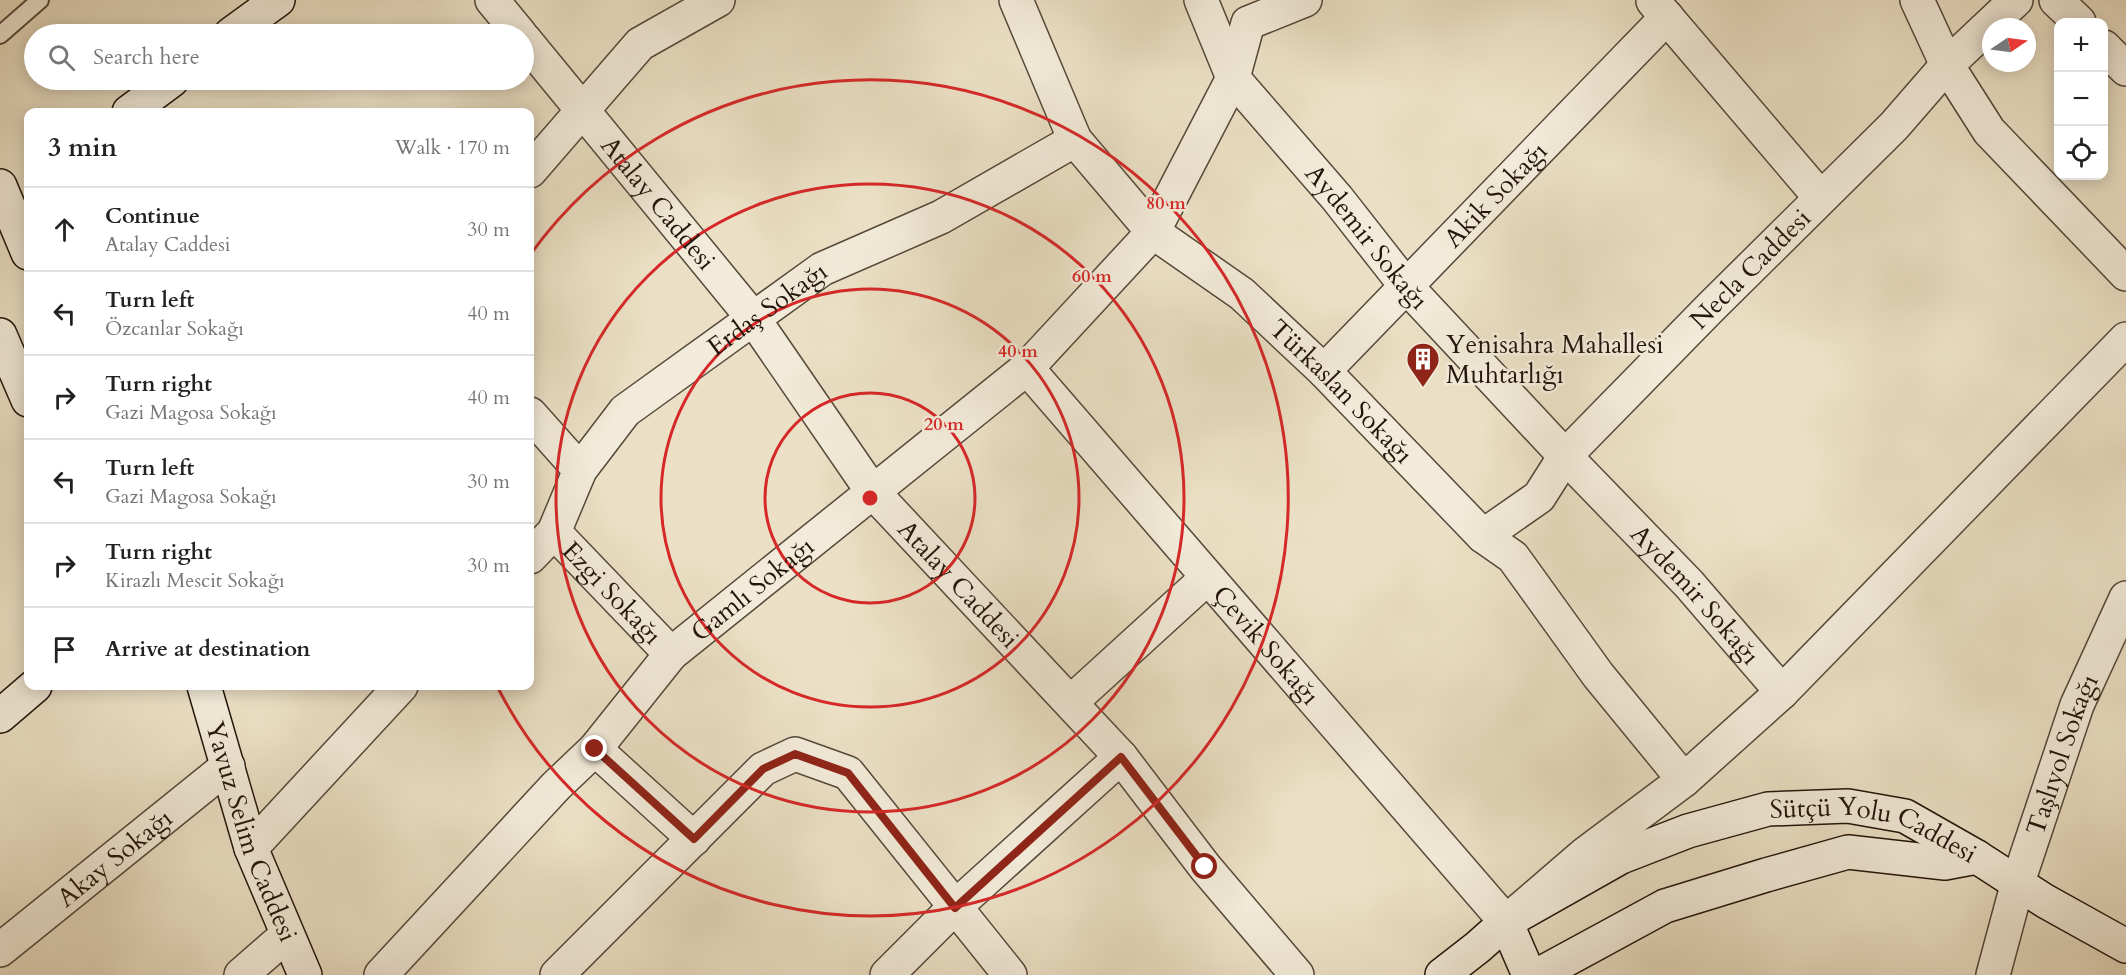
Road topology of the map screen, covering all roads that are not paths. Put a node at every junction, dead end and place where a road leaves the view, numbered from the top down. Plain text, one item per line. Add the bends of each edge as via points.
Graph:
1 (40, 0) edge
2 (278, 0) edge
3 (492, 0) edge
4 (718, 0) edge
5 (1016, 0) edge
6 (1201, 0) edge
7 (1305, 0) edge
8 (1917, 0) edge
9 (2016, 0) edge
10 (2056, 0) edge
11 (1660, 9) edge
12 (2075, 18) edge
13 (245, 24) edge
14 (512, 24) edge
15 (0, 34) edge
16 (534, 51) edge
17 (2108, 51) edge
18 (1947, 64) junction
19 (2126, 69) edge
20 (1233, 78) junction
21 (159, 90) edge
22 (134, 108) edge
23 (581, 110) junction
24 (1075, 140) junction
25 (534, 166) edge
26 (1820, 197) junction
27 (9, 198) edge
28 (1153, 232) junction
29 (24, 241) edge
30 (2126, 274) edge
31 (1406, 286) junction
32 (753, 318) junction
33 (0, 335) edge
34 (2126, 339) edge
35 (1027, 368) junction
36 (1324, 371) junction
37 (24, 391) edge
38 (534, 418) edge
39 (1566, 456) junction
40 (580, 470) junction
41 (872, 491) junction
42 (554, 532) junction
43 (1483, 536) junction
44 (534, 553) edge
45 (1207, 578) junction
46 (2126, 598) edge
47 (670, 654) junction
48 (30, 690) edge
49 (205, 690) edge
50 (397, 690) edge
51 (1782, 692) junction
52 (1071, 702) junction
53 (0, 716) edge
54 (595, 749) junction
55 (1121, 757) junction
56 (228, 766) junction
57 (1684, 780) junction
58 (694, 839) junction
59 (251, 848) junction
60 (1977, 857) junction
61 (2018, 882) junction
62 (955, 908) junction
63 (1506, 922) junction
64 (286, 935) junction
65 (2126, 946) edge
66 (0, 950) edge
67 (241, 975) edge
68 (305, 975) edge
69 (381, 975) edge
70 (557, 975) edge
71 (888, 975) edge
72 (1010, 975) edge
73 (1297, 975) edge
74 (1442, 975) edge
75 (1529, 975) edge
76 (1538, 975) edge
77 (1993, 975) edge

1 - 15 lane
2 - 13 street
3 - 14 street
4 - 23 street via 640,44
5 - 24 street, Türkaslan Sokağı
6 - 20 street, Aydemir Sokağı
7 - 20 street, Gamlı Sokağı via 1248,23
8 - 18 street
9 - 18 street, Necla Caddesi
10 - 12 street
11 - 26 street
11 - 31 street, Akik Sokağı
16 - 23 street, Atalay Caddesi
17 - 19 street
18 - 26 street, Necla Caddesi via 1894,126
18 - 30 street via 1989,131
20 - 28 street, Gamlı Sokağı
20 - 31 street, Aydemir Sokağı via 1337,198
21 - 22 street
23 - 25 street
23 - 32 street, Atalay Caddesi
24 - 28 street, Türkaslan Sokağı
24 - 32 street, Erdaş Sokağı via 941,217 822,269
26 - 39 street, Necla Caddesi
27 - 29 street
28 - 35 street, Gamlı Sokağı
28 - 36 street, Türkaslan Sokağı via 1242,294
31 - 36 street, Akik Sokağı
31 - 39 street, Aydemir Sokağı
32 - 40 street, Erdaş Sokağı via 625,411
32 - 41 street, Atalay Caddesi
33 - 37 street
34 - 51 street, Sütçü Yolu Caddesi
35 - 41 street, Gamlı Sokağı
35 - 45 street, Çevik Sokağı
36 - 43 street, Türkaslan Sokağı
38 - 40 street
39 - 43 street, Necla Caddesi via 1539,497
39 - 51 street, Aydemir Sokağı via 1689,584
40 - 42 street, Erdaş Sokağı
41 - 47 street, Gamlı Sokağı
41 - 52 street, Atalay Caddesi
42 - 44 street, Erdaş Sokağı
42 - 47 street, Ezgi Sokağı
43 - 57 street, Türkaslan Sokağı via 1513,557 1598,675
45 - 52 street
45 - 63 street, Çevik Sokağı
46 - 61 street, Taşlıyol Sokağı via 2077,705
47 - 54 street, Gamlı Sokağı
48 - 53 street
49 - 56 street, Yavuz Selim Caddesi
50 - 59 street
51 - 57 street, Sütçü Yolu Caddesi
52 - 55 street, Atalay Caddesi
54 - 58 street
54 - 69 street, Gamlı Sokağı
55 - 62 street
55 - 73 street, Atalay Caddesi via 1205,867
56 - 59 street, Yavuz Selim Caddesi
56 - 66 street, Akay Sokağı
57 - 63 street, Sütçü Yolu Caddesi via 1585,854
58 - 62 street via 763,769 795,754 848,773
58 - 70 street
59 - 64 street, Yavuz Selim Caddesi
60 - 61 street
60 - 63 street, Sütçü Yolu Caddesi via 1905,816 1848,806 1768,809 1688,831 1621,857
60 - 76 street, Sütçü Yolu Caddesi via 1945,863 1848,852 1665,906
61 - 65 street
61 - 77 street, Taşlıyol Sokağı
62 - 71 street
62 - 72 street
63 - 74 street, Sütçü Yolu Caddesi
63 - 75 street, Çevik Sokağı
64 - 67 street
64 - 68 street, Yavuz Selim Caddesi

